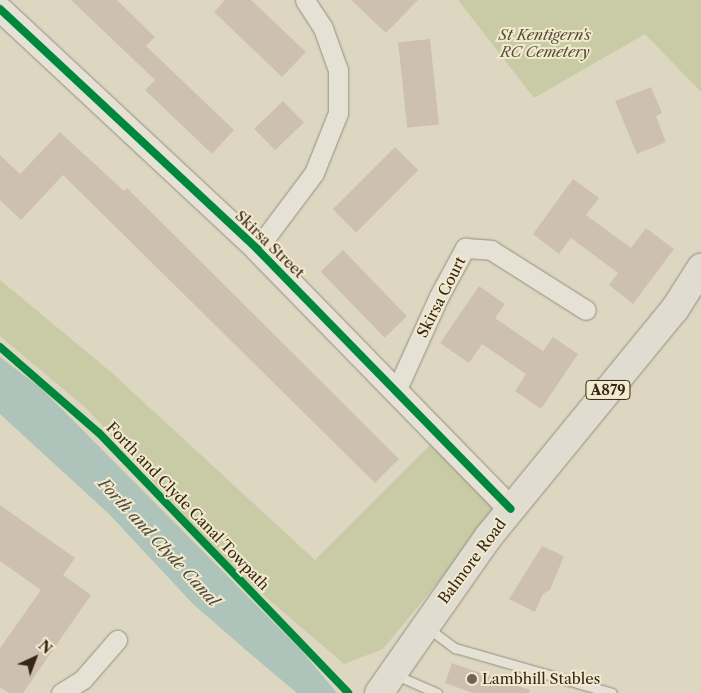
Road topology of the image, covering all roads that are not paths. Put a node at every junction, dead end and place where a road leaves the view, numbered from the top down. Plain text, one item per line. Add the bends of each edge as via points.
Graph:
1 (305, 0) edge
2 (0, 9) edge
3 (257, 249) junction
4 (701, 268) edge
5 (586, 310) dead end
6 (397, 389) junction
7 (511, 510) junction
8 (423, 626) junction
9 (117, 640) dead end
10 (385, 683) edge
11 (61, 693) edge
12 (437, 693) edge
13 (612, 693) edge

1 - 3 street via 323,28 338,70 338,113 314,174
2 - 3 street, Skirsa Street
3 - 6 street, Skirsa Street
4 - 7 main road, Balmore Road / A879 via 675,309
5 - 6 street, Skirsa Court via 491,250 465,248 438,296
6 - 7 street, Skirsa Street
7 - 8 main road, Balmore Road / A879
8 - 10 main road, Balmore Road / A879
8 - 13 lane via 455,648
9 - 11 street via 83,679
10 - 12 lane

